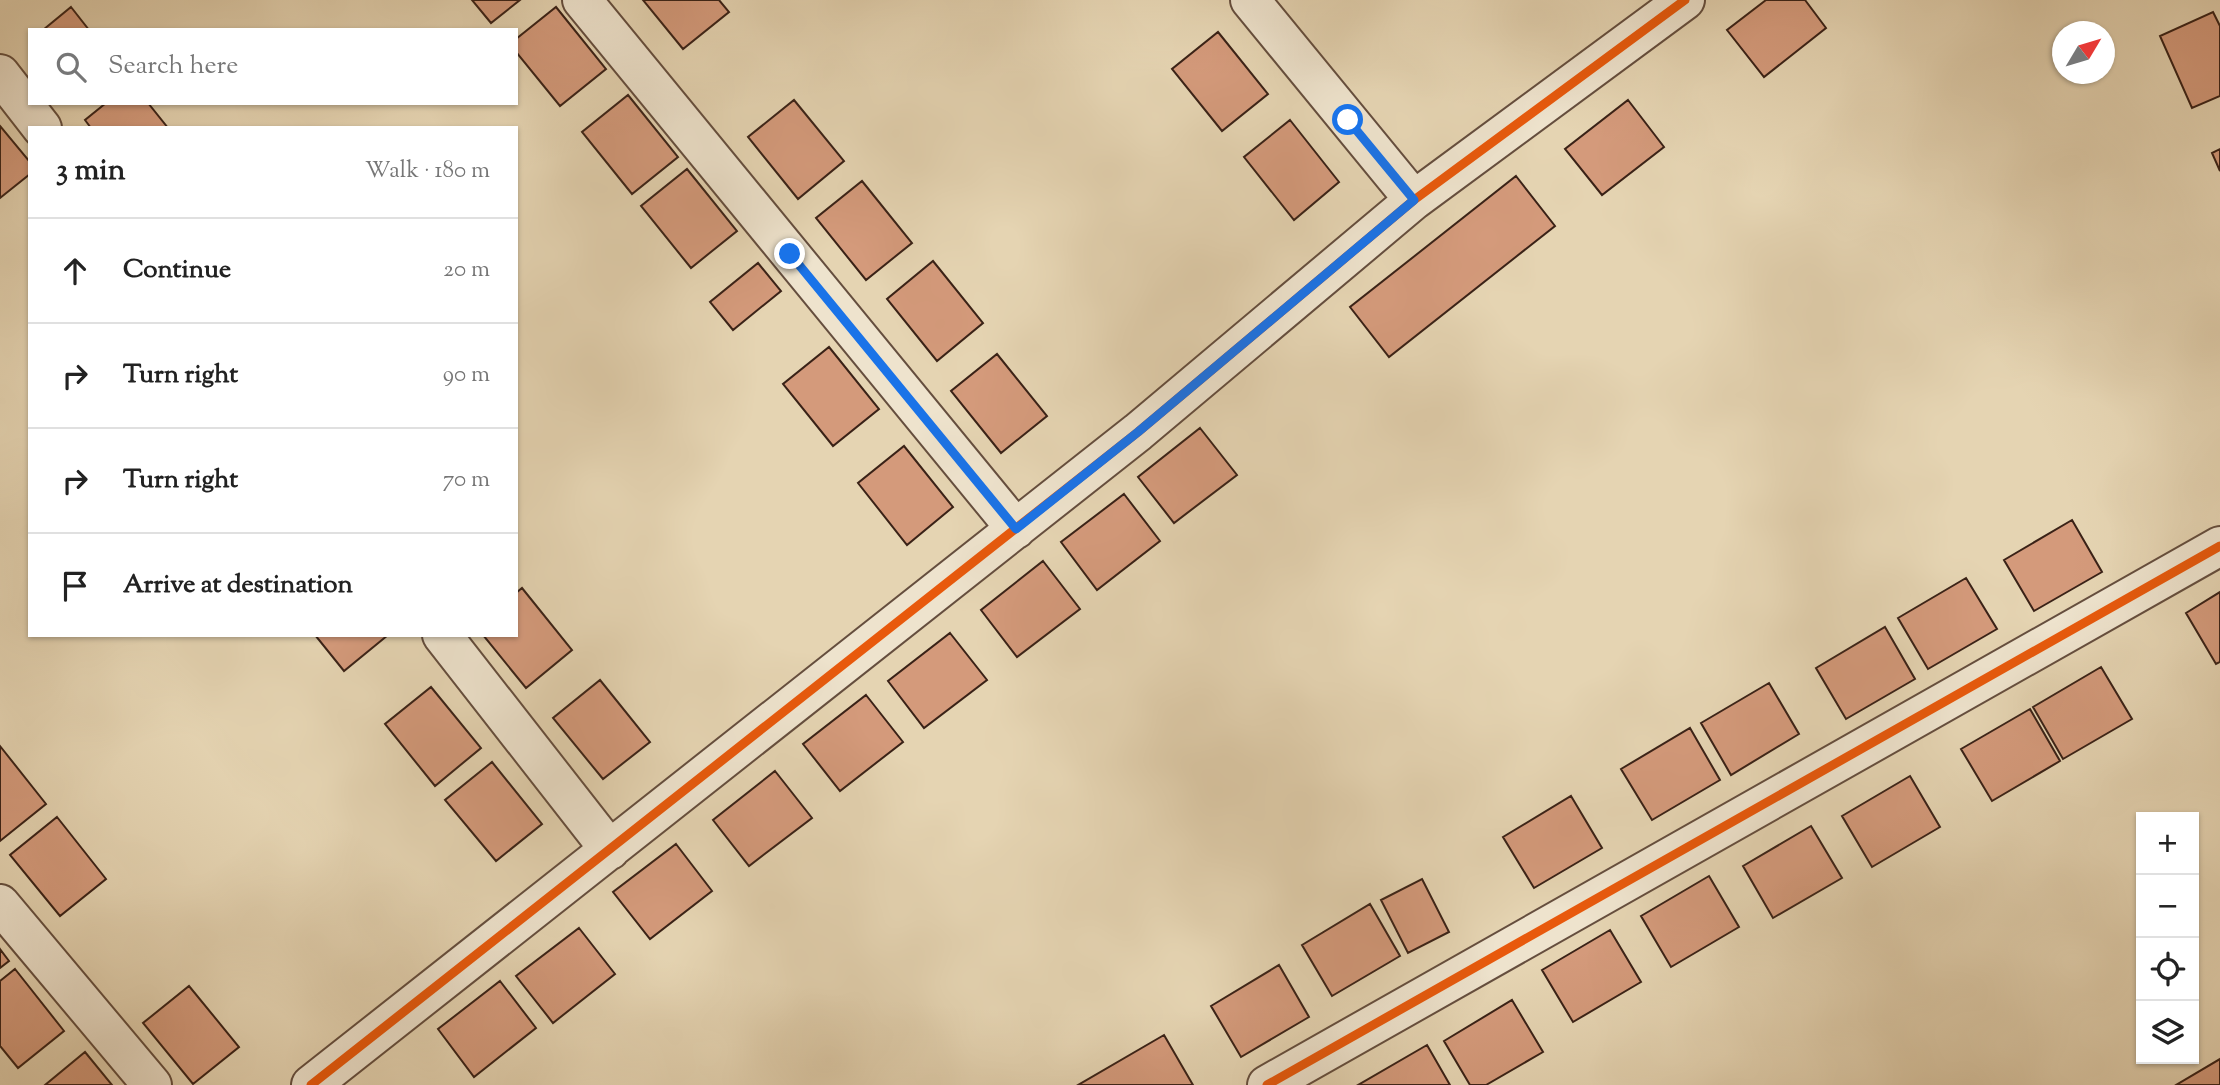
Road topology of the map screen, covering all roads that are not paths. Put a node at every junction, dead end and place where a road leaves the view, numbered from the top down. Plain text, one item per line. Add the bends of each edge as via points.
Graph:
1 (582, 0) edge
2 (1250, 0) edge
3 (1685, 0) edge
4 (0, 74) edge
5 (40, 126) edge
6 (1414, 200) junction
7 (1016, 529) junction
8 (2220, 546) edge
9 (444, 637) edge
10 (610, 850) junction
11 (0, 904) edge
12 (152, 1085) edge
13 (311, 1085) edge
14 (1267, 1085) edge

1 - 7 street
2 - 6 street
3 - 6 street
4 - 5 street
6 - 7 street
7 - 10 street
8 - 14 street
9 - 10 street
10 - 13 street
11 - 12 street

